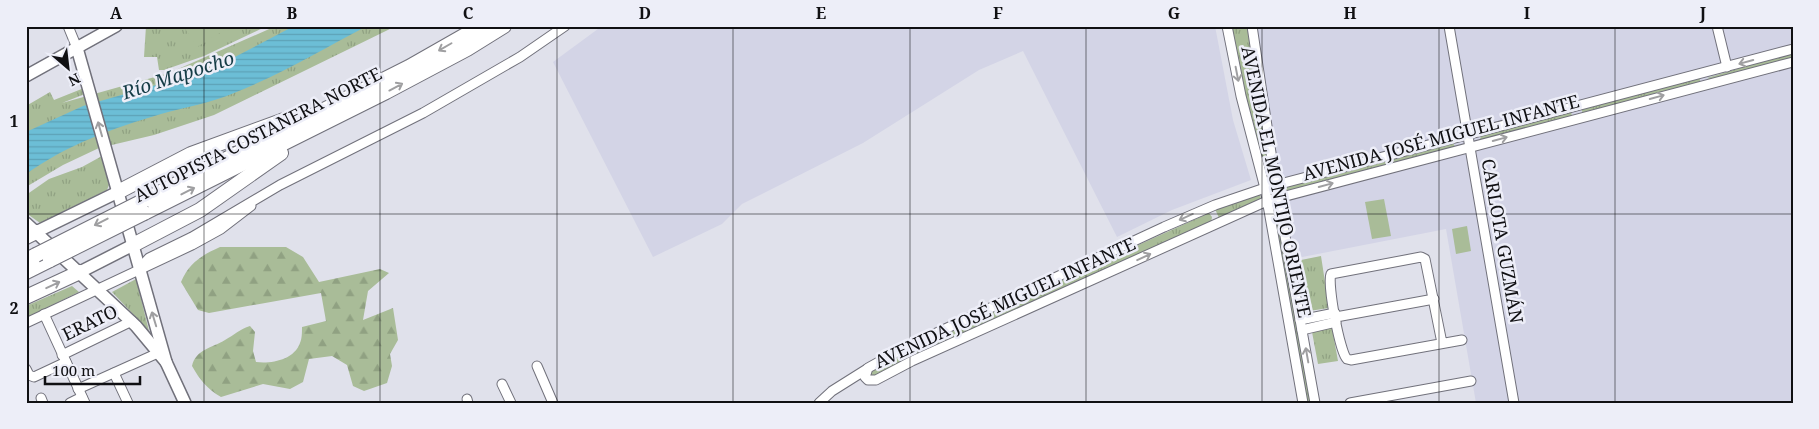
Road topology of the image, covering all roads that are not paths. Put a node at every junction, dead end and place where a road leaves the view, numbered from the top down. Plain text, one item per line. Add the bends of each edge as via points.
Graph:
1 (68, 26) edge
2 (116, 26) edge
3 (481, 26) edge
4 (504, 26) edge
5 (565, 26) edge
6 (1227, 26) edge
7 (1252, 26) edge
8 (1449, 26) edge
9 (1717, 26) edge
10 (76, 48) junction
11 (1793, 49) edge
12 (1793, 62) edge
13 (1727, 67) junction
14 (26, 76) edge
15 (354, 102) junction
16 (1577, 106) junction
17 (1580, 118) junction
18 (1468, 135) junction
19 (1470, 147) junction
20 (1276, 186) junction
21 (1265, 188) junction
22 (118, 192) junction
23 (1279, 198) junction
24 (1267, 202) junction
25 (145, 207) junction
26 (1206, 208) junction
27 (1213, 226) junction
28 (29, 231) edge
29 (133, 245) junction
30 (31, 257) edge
31 (139, 268) junction
32 (26, 272) edge
33 (80, 272) junction
34 (98, 289) junction
35 (26, 297) edge
36 (1434, 299) junction
37 (44, 314) junction
38 (1336, 318) junction
39 (1300, 320) junction
40 (132, 321) junction
41 (26, 323) edge
42 (1302, 330) junction
43 (1462, 340) dead end
44 (1442, 343) junction
45 (158, 353) junction
46 (64, 358) junction
47 (166, 362) junction
48 (537, 366) dead end
49 (26, 369) edge
50 (867, 369) junction
51 (114, 373) junction
52 (1471, 381) dead end
53 (502, 384) dead end
54 (82, 396) edge
55 (70, 403) edge
56 (128, 403) edge
57 (185, 403) edge
58 (511, 403) edge
59 (553, 403) edge
60 (819, 403) edge
61 (1303, 403) edge
62 (1315, 403) edge
63 (1350, 403) edge
64 (1514, 403) edge

1 - 10 street
2 - 10 main road
3 -> 15 highway, AUTOPISTA COSTANERA NORTE
15 -> 4 highway, AUTOPISTA COSTANERA NORTE via 441,63
5 - 31 street via 520,57 423,113 280,185 192,237 149,258
6 -> 21 street, AVENIDA EL MONTIJO ORIENTE
7 - 20 street
8 - 18 street, CARLOTA GUZMÁN
9 - 13 street
10 - 14 main road
22 -> 10 main road
11 -> 13 street, AVENIDA JOSÉ MIGUEL INFANTE
17 -> 12 street, AVENIDA JOSÉ MIGUEL INFANTE
13 - 16 street, AVENIDA JOSÉ MIGUEL INFANTE
15 - 22 highway via 190,154
15 - 25 highway, AUTOPISTA COSTANERA NORTE
15 - 29 highway via 200,210
16 - 17 street via 1575,112
16 - 18 street, AVENIDA JOSÉ MIGUEL INFANTE
19 -> 17 street, AVENIDA JOSÉ MIGUEL INFANTE
18 - 19 street, CARLOTA GUZMÁN
18 - 20 street, AVENIDA JOSÉ MIGUEL INFANTE
23 -> 19 street, AVENIDA JOSÉ MIGUEL INFANTE
19 - 64 street, CARLOTA GUZMÁN
20 - 21 street, AVENIDA JOSÉ MIGUEL INFANTE
20 - 23 street
21 - 24 street, AVENIDA EL MONTIJO ORIENTE
21 - 26 street, AVENIDA JOSÉ MIGUEL INFANTE
22 - 28 main road
22 - 29 main road
23 - 24 street, AVENIDA JOSÉ MIGUEL INFANTE
23 - 39 street
24 - 27 street, AVENIDA JOSÉ MIGUEL INFANTE
24 - 61 street, AVENIDA EL MONTIJO ORIENTE
25 -> 30 highway, AUTOPISTA COSTANERA NORTE, bridge
25 - 32 highway, AUTOPISTA COSTANERA NORTE, bridge
26 - 27 street via 1214,216
26 -> 50 street, AVENIDA JOSÉ MIGUEL INFANTE via 904,348
50 -> 27 street, AVENIDA JOSÉ MIGUEL INFANTE via 866,378 876,380
28 - 33 main road
29 - 31 main road
29 - 33 main road
31 - 34 street
47 -> 31 main road
33 - 34 main road
35 -> 33 highway
34 - 37 street
34 - 40 main road
36 - 38 street
36 - 38 street via 1428,262 1421,257 1331,274
36 - 44 street
37 - 41 street
37 - 46 street
38 - 39 street
38 - 42 street
38 - 44 street via 1343,356 1349,360
39 - 42 street
40 - 45 main road
40 - 46 street, ERATO
62 -> 42 street
43 - 44 street
45 - 47 main road
45 - 51 street
46 - 49 street, ERATO via 32,377
46 - 54 street
47 - 57 main road
48 - 59 street
50 - 60 street
51 - 54 street
51 - 56 street
52 - 63 street
53 - 58 street
54 - 55 street

